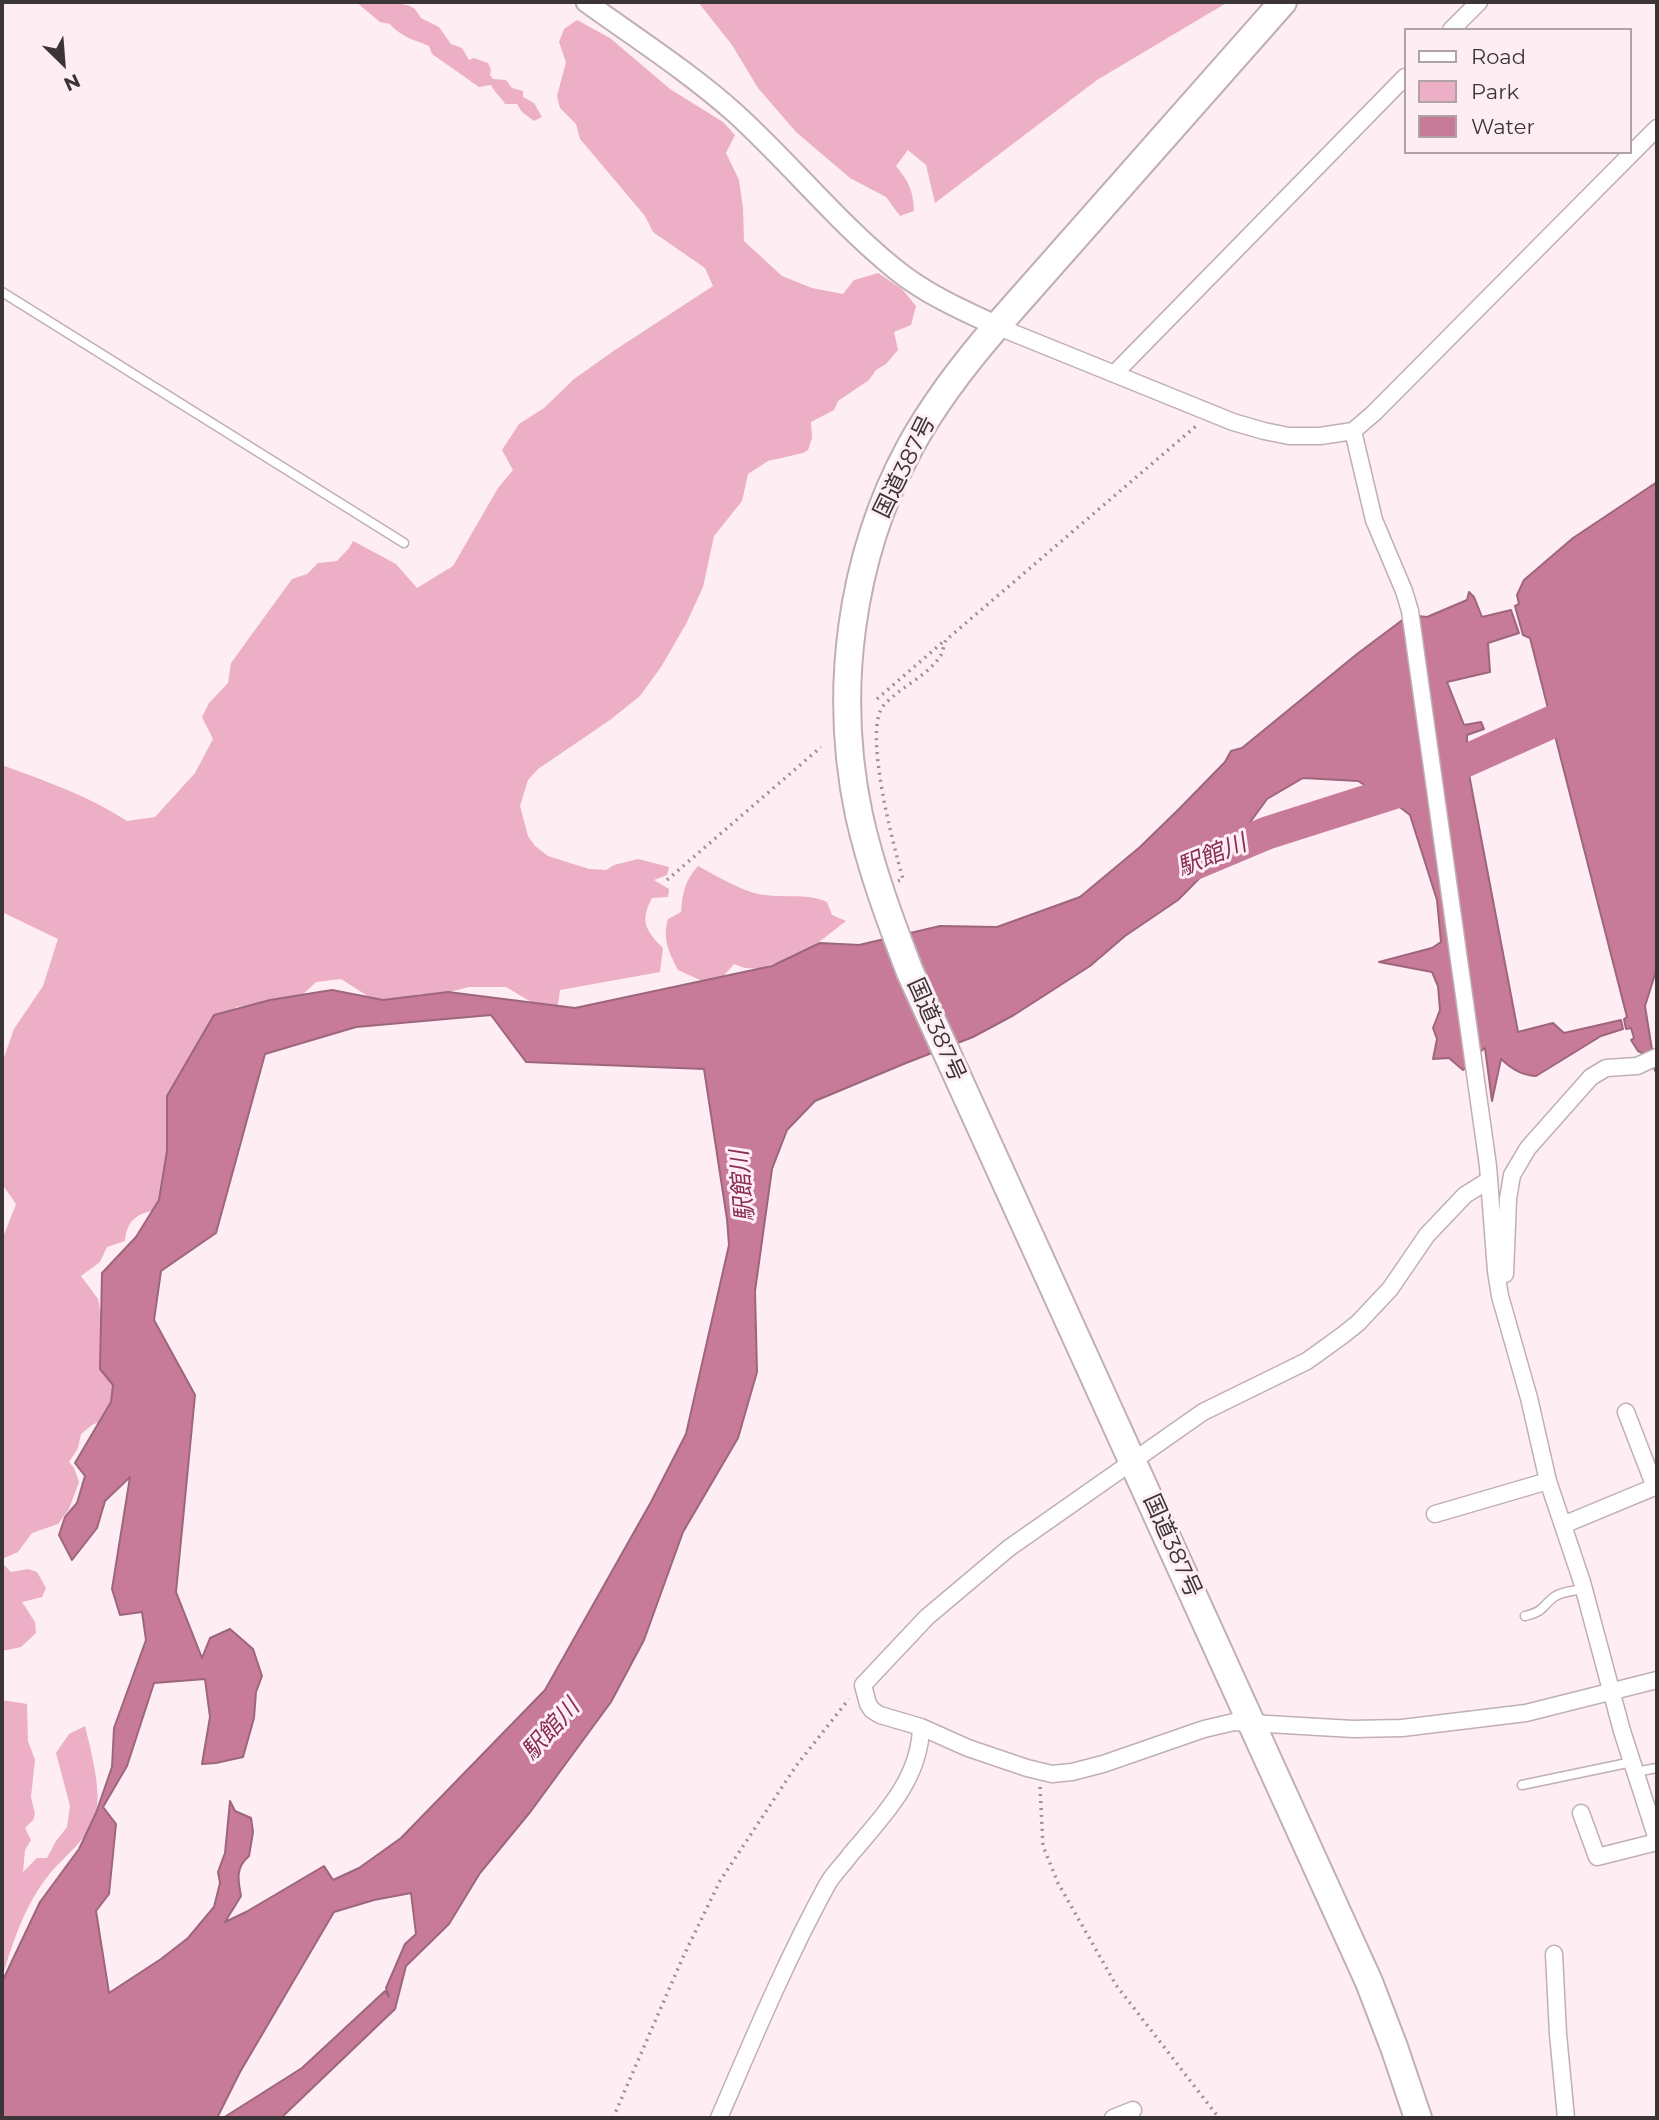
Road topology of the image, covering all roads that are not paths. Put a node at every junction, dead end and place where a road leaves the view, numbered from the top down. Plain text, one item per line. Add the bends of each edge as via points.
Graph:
1 (586, 2) edge
2 (1283, 2) edge
3 (1479, 2) edge
4 (1453, 28) edge
5 (1404, 78) edge
6 (1657, 128) edge
7 (2, 292) edge
8 (999, 327) junction
9 (1114, 374) junction
10 (1353, 431) junction
11 (404, 543) dead end
12 (1657, 1057) edge
13 (1488, 1173) junction
14 (1502, 1304) junction
15 (1626, 1412) dead end
16 (1131, 1457) junction
17 (1548, 1481) junction
18 (1656, 1487) edge
19 (1435, 1514) dead end
20 (1563, 1525) junction
21 (1584, 1589) junction
22 (1525, 1616) dead end
23 (1657, 1680) edge
24 (1611, 1691) junction
25 (1252, 1723) junction
26 (921, 1727) junction
27 (1633, 1767) junction
28 (1657, 1768) edge
29 (1522, 1785) dead end
30 (1581, 1813) dead end
31 (1657, 1841) edge
32 (1554, 1954) dead end
33 (1133, 2110) dead end
34 (719, 2118) edge
35 (1113, 2118) edge
36 (1418, 2118) edge
37 (1566, 2118) edge

1 - 8 street via 732,111 896,270 937,297
2 - 8 highway, 国道387号
3 - 4 street
5 - 9 street
6 - 10 street
7 - 11 lane
8 - 9 street
8 - 16 highway, 国道387号 via 943,394 910,447 883,508 853,624 846,707 849,745 859,814 883,898 933,1025
9 - 10 street via 1264,431 1289,436
10 - 13 street via 1374,520 1410,611
12 - 14 street via 1637,1066 1606,1068 1591,1077 1519,1161 1509,1192
13 - 14 street
13 - 16 street via 1427,1236 1390,1289 1343,1335 1307,1361 1217,1404
14 - 17 street
15 - 18 street
16 - 25 highway, 国道387号
16 - 26 street via 983,1568 927,1617 863,1685 872,1710
17 - 19 street
17 - 20 street
18 - 20 street
20 - 21 street
21 - 22 lane via 1560,1594 1537,1613
21 - 24 street
23 - 24 street
24 - 25 street via 1526,1713 1402,1728
24 - 27 street
25 - 26 street via 1204,1729 1118,1760 1052,1774 968,1748
25 - 36 highway, 国道387号 via 1369,1982
26 - 34 street via 906,1784 830,1881 801,1933
27 - 28 lane
27 - 29 lane
27 - 31 street
30 - 31 street via 1597,1857
32 - 37 street
33 - 35 street

